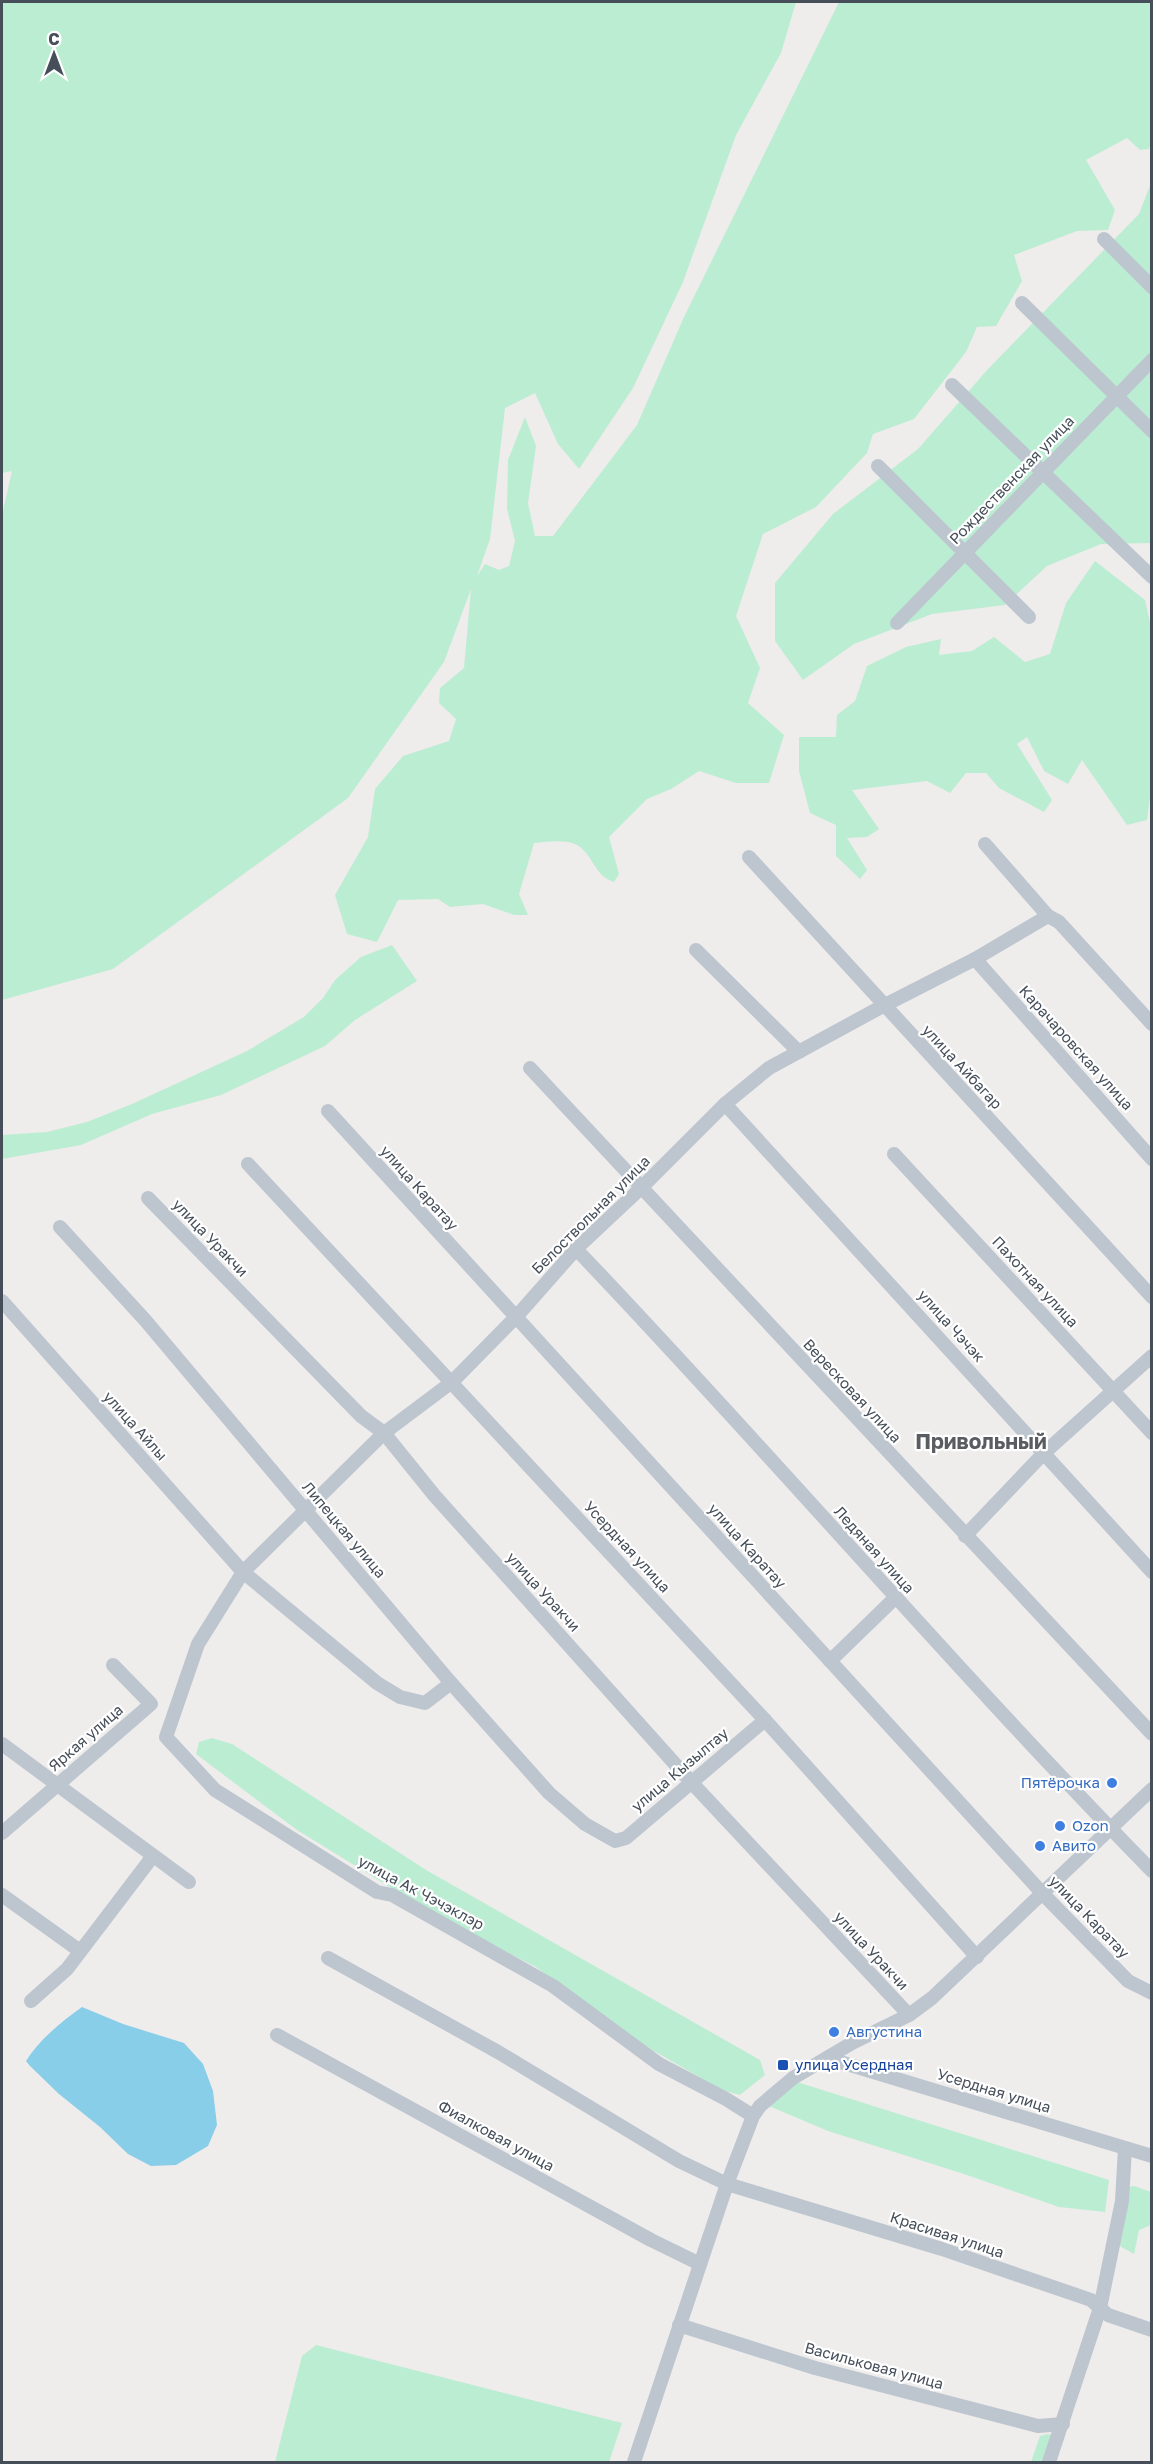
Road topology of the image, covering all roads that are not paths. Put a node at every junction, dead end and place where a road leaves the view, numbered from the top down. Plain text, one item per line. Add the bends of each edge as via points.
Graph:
1 (1104, 239) dead end
2 (1152, 287) edge
3 (1022, 303) dead end
4 (1152, 360) edge
5 (952, 385) dead end
6 (1116, 397) junction
7 (1152, 431) edge
8 (878, 466) dead end
9 (1043, 472) junction
10 (965, 553) junction
11 (1152, 577) edge
12 (1029, 617) dead end
13 (897, 623) dead end
14 (985, 844) dead end
15 (749, 857) dead end
16 (1048, 915) junction
17 (696, 950) dead end
18 (975, 959) junction
19 (883, 1006) junction
20 (1152, 1024) edge
21 (799, 1052) junction
22 (530, 1068) dead end
23 (724, 1104) junction
24 (328, 1111) dead end
25 (894, 1154) dead end
26 (1152, 1159) edge
27 (248, 1164) dead end
28 (641, 1188) junction
29 (148, 1198) dead end
30 (60, 1227) dead end
31 (576, 1249) junction
32 (1152, 1297) edge
33 (2, 1301) edge
34 (516, 1317) junction
35 (1152, 1356) edge
36 (452, 1382) junction
37 (1113, 1391) junction
38 (384, 1433) junction
39 (1152, 1433) edge
40 (1044, 1453) junction
41 (306, 1511) junction
42 (965, 1536) junction
43 (243, 1572) junction
44 (1152, 1572) edge
45 (895, 1598) junction
46 (198, 1644) joint
47 (830, 1661) junction
48 (113, 1665) dead end
49 (451, 1683) junction
50 (765, 1720) junction
51 (1152, 1734) edge
52 (2, 1744) edge
53 (692, 1783) junction
54 (58, 1785) junction
55 (1152, 1789) edge
56 (1109, 1828) junction
57 (2, 1833) edge
58 (615, 1841) joint
59 (153, 1856) junction
60 (1152, 1871) edge
61 (189, 1882) dead end
62 (1043, 1894) junction
63 (2, 1895) edge
64 (80, 1951) junction
65 (977, 1957) junction
66 (328, 1958) dead end
67 (1152, 1993) edge
68 (32, 2001) dead end
69 (909, 2014) junction
70 (277, 2035) dead end
71 (827, 2058) junction
72 (753, 2116) junction
73 (1125, 2148) junction
74 (1152, 2156) edge
75 (727, 2184) junction
76 (700, 2264) junction
77 (1100, 2308) junction
78 (679, 2325) junction
79 (1152, 2330) edge
80 (1063, 2424) junction
81 (634, 2463) edge
82 (1049, 2463) edge

1 - 2 street
3 - 6 street
4 - 6 street, Рождественская улица
5 - 9 street
6 - 7 street
6 - 9 street, Рождественская улица
8 - 10 street
9 - 10 street, Рождественская улица
9 - 11 street
10 - 12 street
10 - 13 street, Рождественская улица
14 - 16 street
15 - 19 street, улица Айбагар
16 - 18 street, Белоствольная улица
16 - 20 street via 1059,922
17 - 21 street
18 - 19 street, Белоствольная улица
18 - 26 street, Карачаровская улица
19 - 21 street, Белоствольная улица
19 - 32 street, улица Айбагар
21 - 23 street, Белоствольная улица via 769,1068
22 - 28 street, Вересковая улица
23 - 28 street, Белоствольная улица
23 - 40 street, улица Чэчэк
24 - 34 street, улица Каратау
25 - 37 street, Пахотная улица
27 - 36 street, Усердная улица
28 - 31 street, Белоствольная улица
28 - 42 street, Вересковая улица
29 - 38 street, улица Уракчи via 361,1416
30 - 41 street, Липецкая улица via 145,1320
31 - 34 street, Белоствольная улица
31 - 45 street, Ледяная улица
33 - 43 street, улица Айлы
34 - 36 street, Белоствольная улица
34 - 47 street, улица Каратау
35 - 37 street
36 - 38 street, Белоствольная улица
36 - 50 street, Усердная улица
37 - 39 street, Пахотная улица
37 - 40 street
38 - 41 street, Белоствольная улица
38 - 53 street, улица Уракчи via 434,1496
40 - 42 street
40 - 44 street, улица Чэчэк
41 - 43 street, Белоствольная улица
41 - 49 street, Липецкая улица
42 - 51 street, Вересковая улица
43 - 46 street, Белоствольная улица
43 - 49 street, улица Айлы via 349,1662 400,1697 425,1703
45 - 47 street
45 - 56 street, Ледяная улица
46 - 72 street, улица Ак Чэчэклэр via 166,1737 215,1790 377,1892 392,1894 553,1986 659,2064
47 - 62 street, улица Каратау
48 - 54 street, Яркая улица via 151,1704
49 - 58 street, Липецкая улица via 549,1793 585,1824
50 - 53 street, улица Кызылтау
50 - 65 street, Усердная улица
52 - 54 street
53 - 58 street, улица Кызылтау via 626,1838
53 - 69 street, улица Уракчи
54 - 57 street, Яркая улица
54 - 59 street
55 - 56 street
56 - 60 street, Ледяная улица
56 - 62 street
59 - 61 street
59 - 64 street
62 - 65 street
62 - 67 street, улица Каратау via 1128,1982
63 - 64 street
64 - 68 street via 67,1969
65 - 69 street
66 - 75 street via 498,2052 679,2161
69 - 71 street
70 - 76 street, Фиалковая улица
71 - 72 street via 793,2078
71 - 73 street, Усердная улица
72 - 75 street
73 - 74 street, Усердная улица
73 - 77 street via 1122,2201
75 - 76 street
75 - 77 street, Красивая улица via 942,2249 1091,2300
76 - 78 street
77 - 79 street, Красивая улица via 1108,2315
77 - 80 street
78 - 80 street, Васильковая улица via 815,2368 1038,2426
78 - 81 street
80 - 82 street

